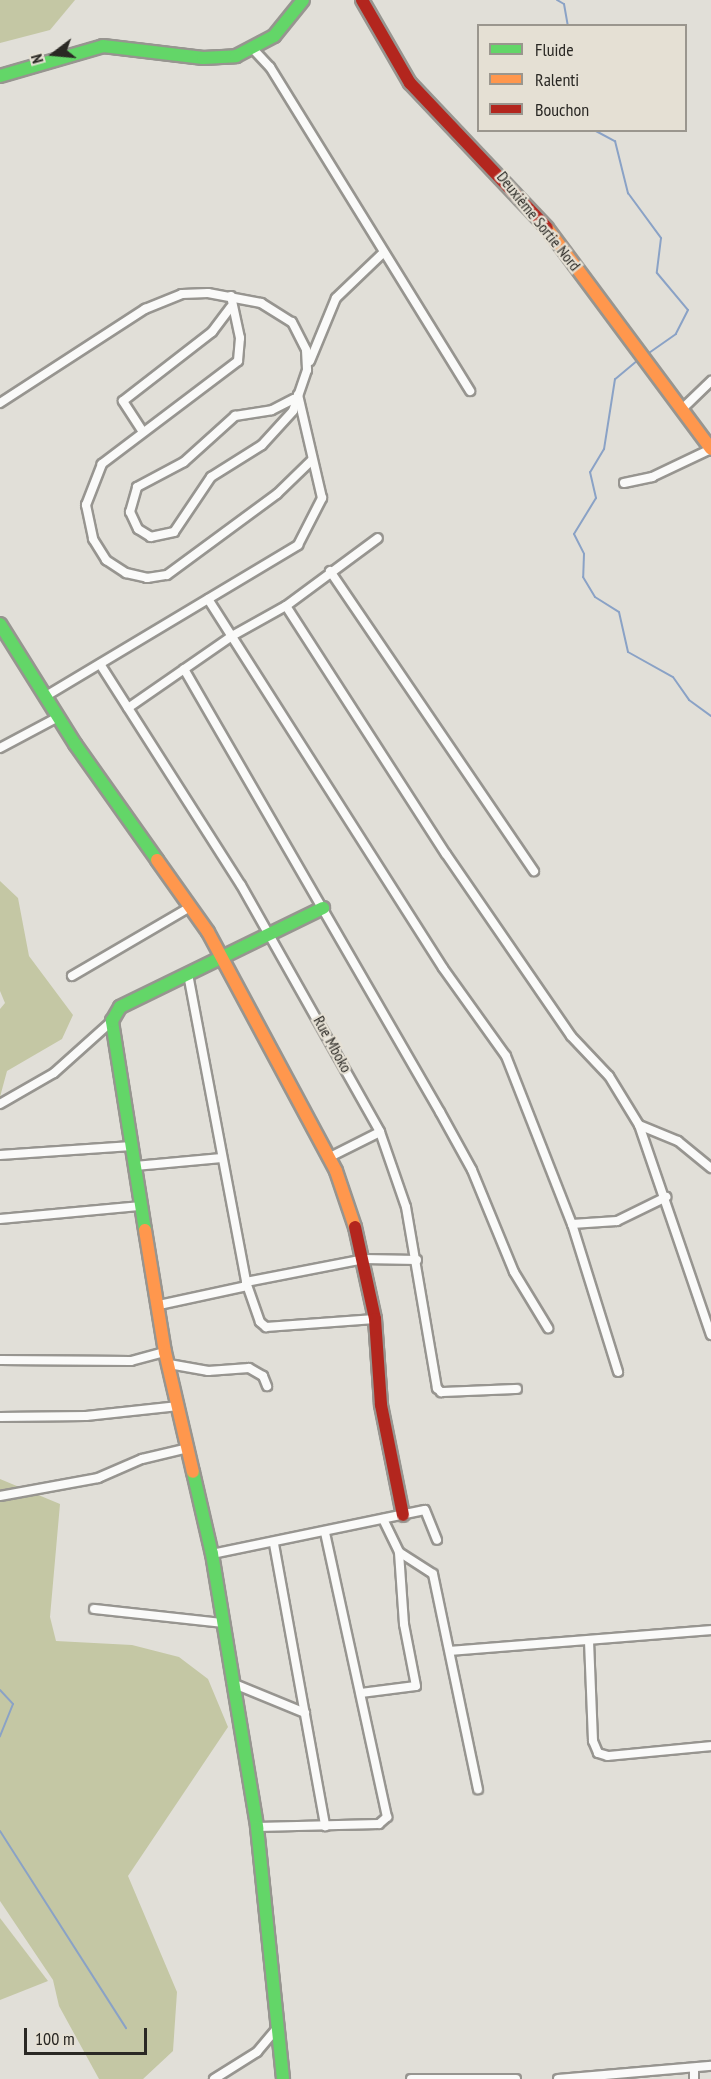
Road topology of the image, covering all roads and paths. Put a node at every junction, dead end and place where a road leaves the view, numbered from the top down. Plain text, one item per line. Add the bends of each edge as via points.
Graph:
1 (303, 0) edge
2 (362, 0) edge
3 (253, 50) junction
4 (0, 76) edge
5 (384, 252) junction
6 (231, 296) junction
7 (231, 307) junction
8 (307, 370) junction
9 (711, 381) edge
10 (470, 391) dead end
11 (296, 397) junction
12 (0, 403) edge
13 (272, 410) junction
14 (681, 410) junction
15 (281, 425) junction
16 (143, 432) junction
17 (711, 449) edge
18 (312, 460) junction
19 (624, 483) dead end
20 (378, 538) dead end
21 (330, 571) junction
22 (208, 599) junction
23 (286, 606) junction
24 (0, 624) edge
25 (232, 636) junction
26 (100, 664) junction
27 (184, 669) junction
28 (46, 696) junction
29 (128, 708) junction
30 (58, 717) junction
31 (0, 748) edge
32 (534, 871) dead end
33 (190, 907) junction
34 (323, 908) junction
35 (272, 937) junction
36 (223, 958) junction
37 (188, 974) junction
38 (72, 976) dead end
39 (112, 1021) junction
40 (0, 1104) edge
41 (639, 1125) junction
42 (380, 1132) junction
43 (132, 1146) junction
44 (0, 1155) edge
45 (330, 1157) junction
46 (222, 1158) junction
47 (135, 1166) junction
48 (711, 1168) edge
49 (666, 1197) junction
50 (141, 1206) junction
51 (0, 1219) edge
52 (572, 1224) junction
53 (364, 1259) junction
54 (417, 1260) junction
55 (246, 1284) junction
56 (159, 1305) junction
57 (375, 1319) junction
58 (548, 1328) dead end
59 (711, 1335) edge
60 (167, 1358) junction
61 (0, 1360) edge
62 (618, 1372) dead end
63 (267, 1386) dead end
64 (517, 1389) dead end
65 (178, 1406) junction
66 (0, 1417) edge
67 (188, 1449) junction
68 (0, 1496) edge
69 (403, 1515) junction
70 (383, 1519) junction
71 (325, 1533) junction
72 (437, 1540) dead end
73 (274, 1544) junction
74 (399, 1552) junction
75 (212, 1554) junction
76 (94, 1610) dead end
77 (222, 1623) junction
78 (711, 1630) edge
79 (589, 1641) junction
80 (450, 1651) junction
81 (232, 1683) junction
82 (361, 1694) junction
83 (305, 1713) junction
84 (711, 1746) edge
85 (478, 1789) dead end
86 (325, 1826) junction
87 (258, 1827) junction
88 (279, 2027) junction
89 (711, 2066) edge
90 (694, 2068) junction
91 (214, 2079) edge
92 (283, 2079) edge
93 (411, 2079) edge
94 (516, 2079) edge
95 (558, 2079) edge
96 (694, 2079) edge

1 - 3 street via 274,36
2 - 14 street, Deuxième Sortie Nord via 410,83 530,205
3 - 4 street via 203,58 103,46
3 - 5 street via 270,67
5 - 8 street via 336,298 316,337
5 - 10 street
6 - 7 street
6 - 8 street via 261,303 292,322 306,350
6 - 12 street via 182,294 160,300
7 - 16 street via 240,338 238,361
7 - 16 street via 212,332 123,401
8 - 11 street
9 - 14 street
11 - 13 street
11 - 15 street via 293,411
11 - 18 street
13 - 15 street
13 - 15 street via 235,416 189,458 137,487 129,503 133,522 151,537 174,532 211,477 262,445
14 - 17 street, Deuxième Sortie Nord
16 - 18 street via 102,464 86,505 98,550 117,568 138,577 166,575 189,562 297,477
17 - 19 street via 652,477
18 - 22 street via 322,498 298,545
20 - 21 street
21 - 23 street
21 - 32 street
22 - 25 street
22 - 26 street
23 - 25 street
23 - 41 street via 446,854 571,1036 609,1076
24 - 28 street
25 - 27 street
25 - 52 street via 443,968 493,1034
26 - 28 street
26 - 29 street, Rue Mboko
27 - 29 street
27 - 34 street
28 - 30 street
29 - 35 street, Rue Mboko
30 - 31 street
30 - 33 street
33 - 36 street
33 - 38 street
34 - 35 street
34 - 58 street via 472,1170 514,1272
35 - 36 street
35 - 42 street, Rue Mboko
36 - 37 street
36 - 45 street
37 - 39 street via 120,1007
37 - 46 street
39 - 40 street via 54,1073
39 - 43 street
41 - 48 street via 678,1141
41 - 49 street
42 - 45 street
42 - 54 street, Rue Mboko via 398,1178
43 - 44 street
43 - 47 street
45 - 53 street
46 - 47 street
46 - 55 street
47 - 50 street
49 - 52 street via 617,1221
49 - 59 street
50 - 51 street
50 - 56 street
52 - 62 street
53 - 54 street
53 - 55 street
53 - 57 street
54 - 64 street, Rue Mboko via 438,1391
55 - 56 street
55 - 57 street via 266,1327
56 - 60 street
57 - 69 street via 381,1405
60 - 61 street
60 - 63 street via 208,1371 249,1368 263,1376
60 - 65 street
65 - 66 street via 86,1416
65 - 67 street
67 - 68 street via 142,1459 98,1478
67 - 75 street
69 - 70 street
69 - 72 street via 425,1510
70 - 71 street
70 - 74 street
71 - 73 street
71 - 82 street
73 - 75 street
73 - 83 street
74 - 80 street via 433,1574
74 - 82 street via 404,1624 416,1686
75 - 77 street
76 - 77 street
77 - 81 street
78 - 79 street
79 - 80 street
79 - 84 street via 592,1741 598,1753 608,1756
80 - 85 street
81 - 83 street
81 - 87 street
82 - 86 street via 387,1817 379,1824
83 - 86 street
86 - 87 street
87 - 88 street
88 - 91 street via 257,2052
88 - 92 street
89 - 90 street
90 - 95 street
90 - 96 street
93 - 94 street

